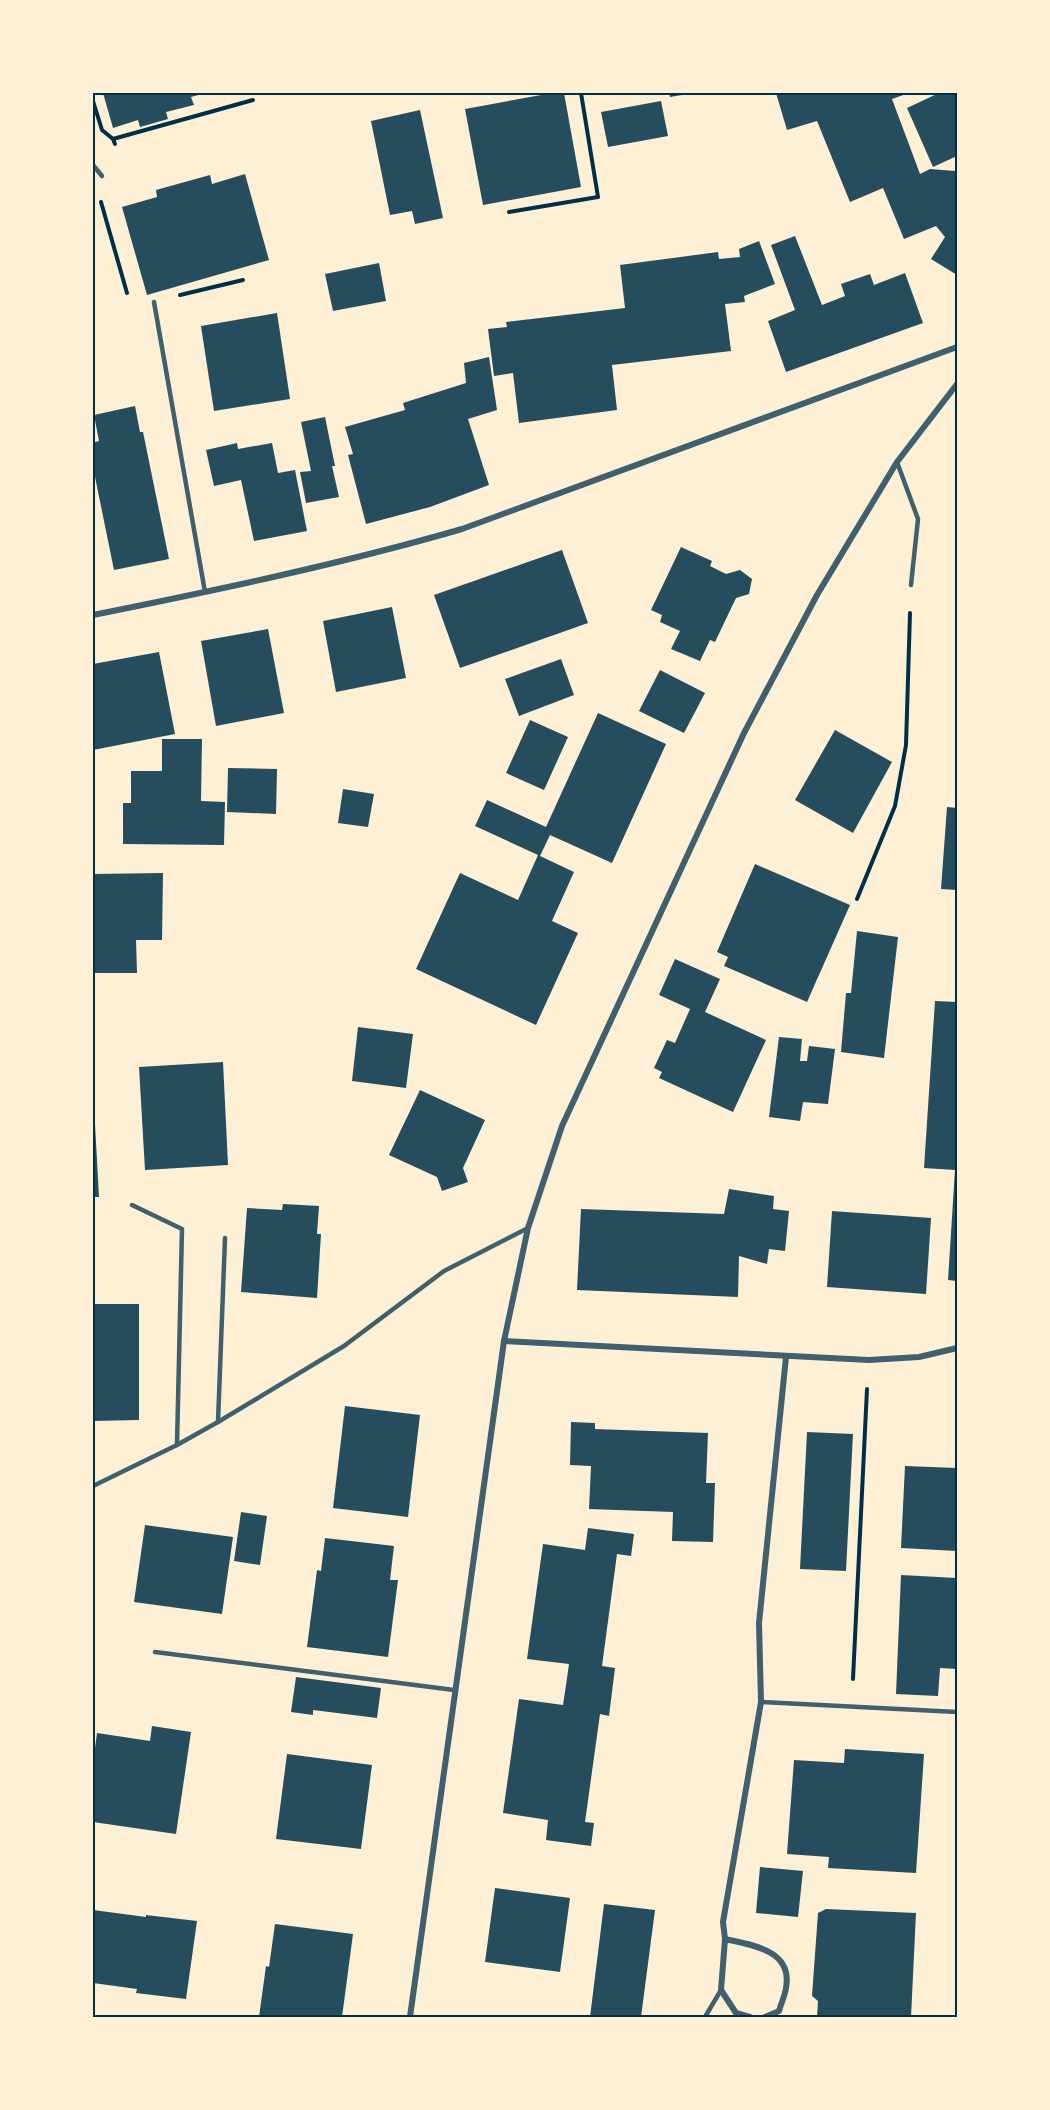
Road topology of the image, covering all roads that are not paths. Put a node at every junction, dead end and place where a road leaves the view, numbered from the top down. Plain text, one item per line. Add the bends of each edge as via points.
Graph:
1 (93, 165) edge
2 (102, 176) dead end
3 (154, 302) road end
4 (957, 347) edge
5 (957, 384) edge
6 (897, 462) junction
7 (911, 585) road end
8 (205, 592) junction
9 (93, 615) edge
10 (132, 1205) dead end
11 (528, 1228) junction
12 (225, 1238) dead end
13 (504, 1341) junction
14 (957, 1348) edge
15 (786, 1357) junction
16 (218, 1422) junction
17 (177, 1445) junction
18 (93, 1486) edge
19 (155, 1652) dead end
20 (454, 1690) junction
21 (761, 1702) junction
22 (957, 1712) edge
23 (725, 1939) junction
24 (721, 1990) junction
25 (410, 2017) edge
26 (705, 2017) edge
27 (750, 2017) edge
28 (765, 2017) edge

1 - 2 lane
3 - 8 lane
4 - 8 street via 462,529 382,552
5 - 6 street
6 - 7 lane via 918,519
6 - 11 street via 817,595 744,733 562,1126
8 - 9 street
10 - 17 lane via 182,1229
11 - 13 street
11 - 16 lane via 444,1271 344,1346
12 - 16 lane
13 - 15 street
13 - 20 street
14 - 15 street via 920,1357 869,1360
15 - 21 street via 759,1623
16 - 17 lane
17 - 18 lane
19 - 20 lane
20 - 25 street
21 - 22 lane
21 - 23 street via 723,1922
23 - 24 street
23 - 28 street via 760,1946 784,1965 787,1986 779,2011
24 - 26 lane
24 - 27 street via 736,2013

